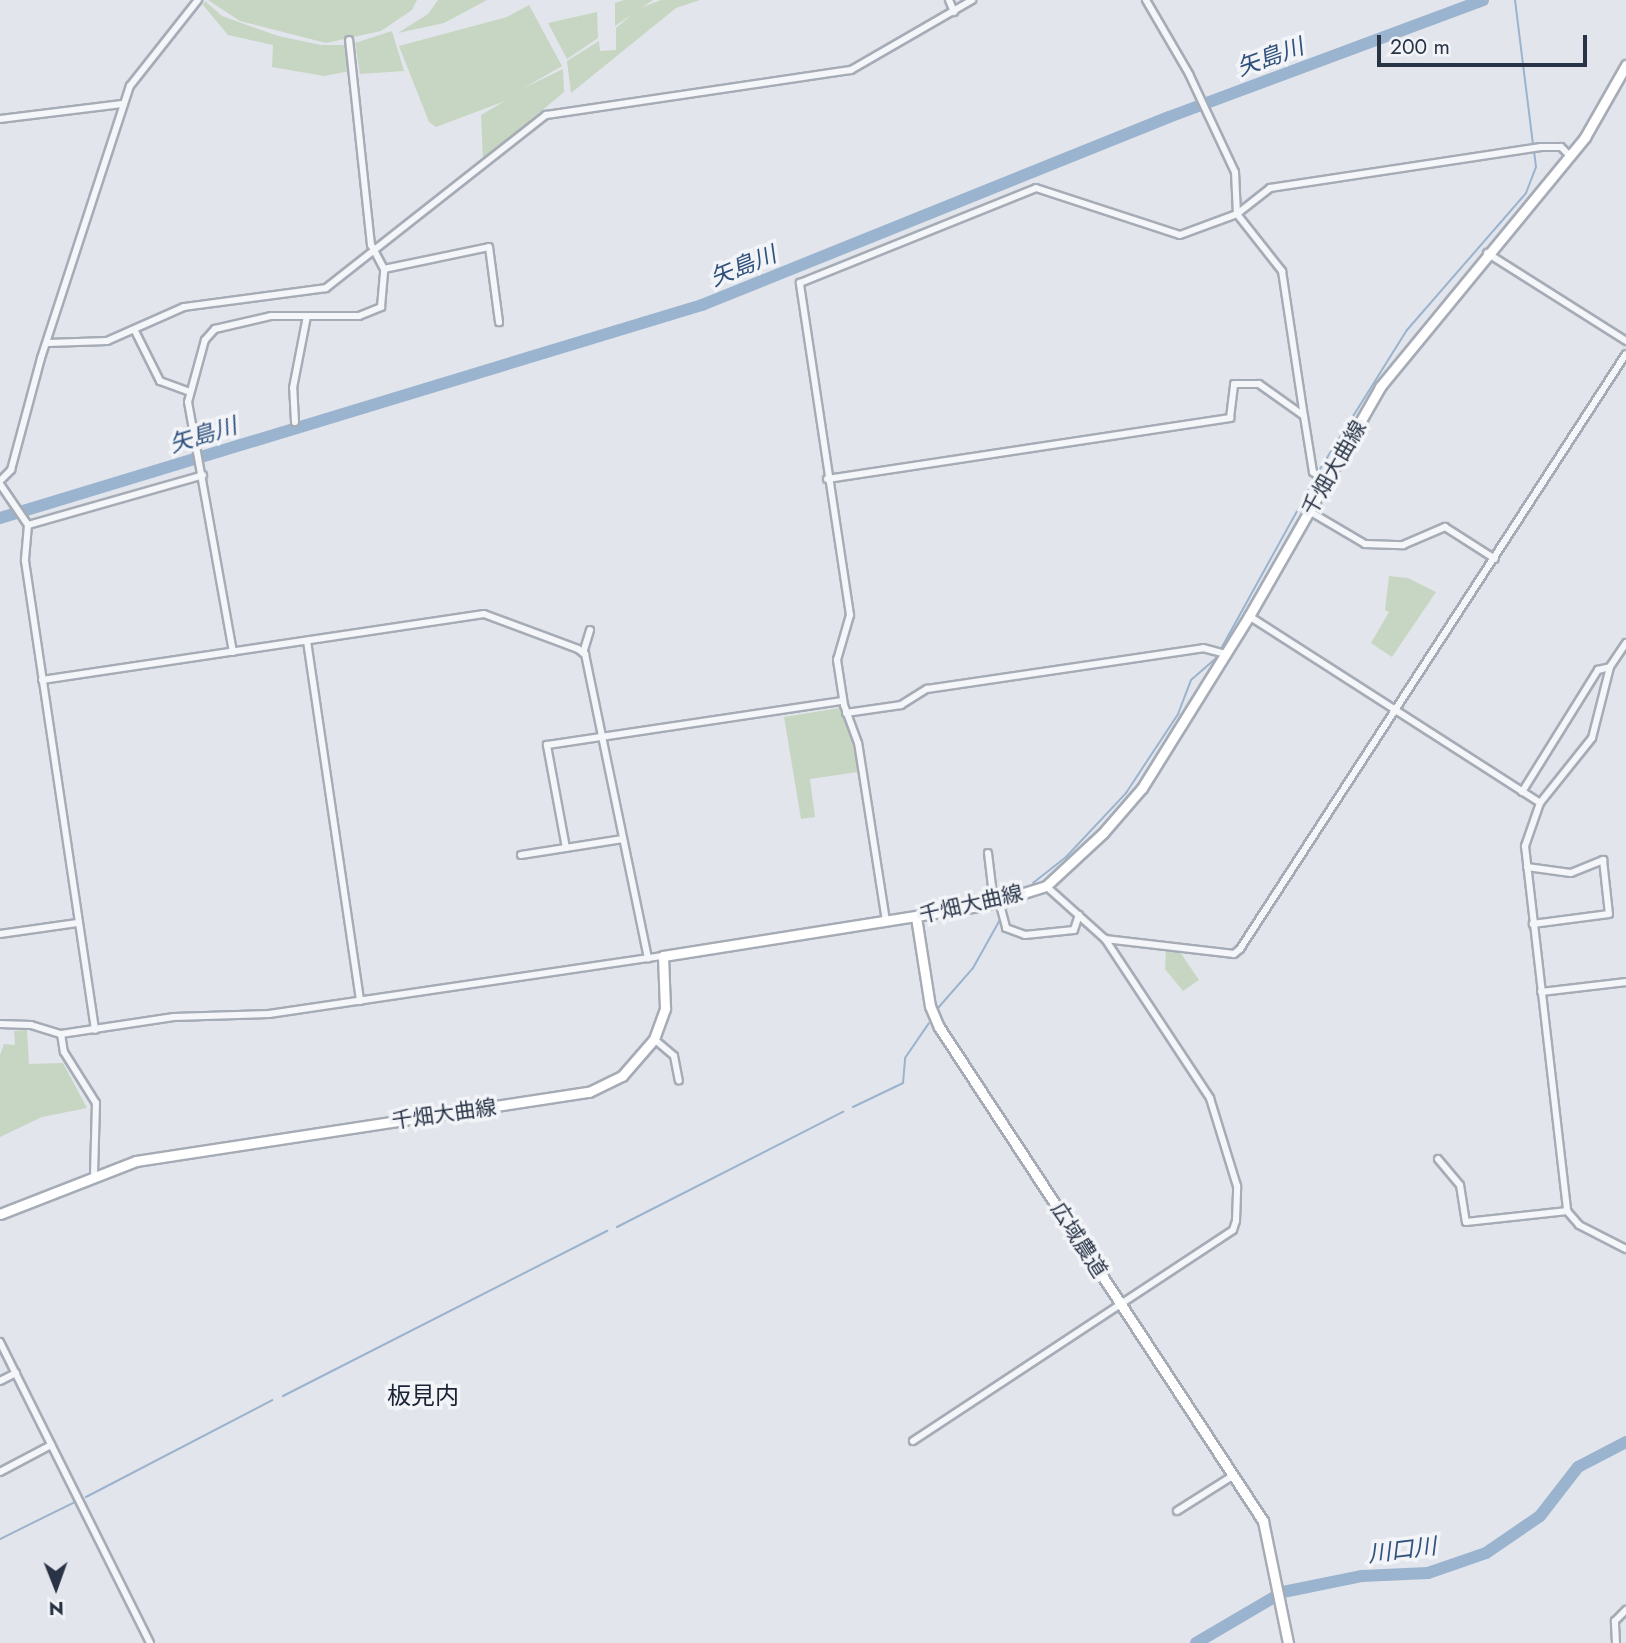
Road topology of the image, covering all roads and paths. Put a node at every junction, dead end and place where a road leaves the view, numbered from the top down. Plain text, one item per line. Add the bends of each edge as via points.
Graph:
1 (198, 0) edge
2 (949, 0) edge
3 (972, 0) edge
4 (1146, 0) edge
5 (954, 12) junction
6 (349, 40) dead end
7 (1626, 65) edge
8 (123, 104) junction
9 (0, 119) edge
10 (1570, 156) junction
11 (1237, 214) junction
12 (373, 252) junction
13 (1487, 253) junction
14 (384, 269) junction
15 (307, 316) junction
16 (499, 322) dead end
17 (135, 331) junction
18 (1626, 341) edge
19 (48, 343) junction
20 (1626, 354) edge
21 (190, 393) junction
22 (1304, 416) junction
23 (295, 422) dead end
24 (203, 475) junction
25 (827, 479) junction
26 (1326, 482) junction
27 (0, 483) edge
28 (1309, 511) junction
29 (27, 523) junction
30 (1495, 559) junction
31 (1249, 616) junction
32 (590, 630) dead end
33 (307, 641) junction
34 (1626, 643) edge
35 (233, 652) junction
36 (583, 653) junction
37 (1225, 654) junction
38 (1610, 667) junction
39 (42, 680) junction
40 (843, 701) junction
41 (846, 713) junction
42 (1398, 713) junction
43 (602, 737) junction
44 (1522, 792) junction
45 (1540, 803) junction
46 (623, 839) junction
47 (566, 848) junction
48 (988, 853) dead end
49 (521, 855) dead end
50 (1527, 867) junction
51 (1046, 886) junction
52 (998, 905) junction
53 (1079, 915) junction
54 (916, 917) junction
55 (886, 921) junction
56 (77, 923) junction
57 (1533, 924) junction
58 (0, 934) edge
59 (1105, 939) junction
60 (663, 956) junction
61 (648, 959) junction
62 (1626, 982) edge
63 (1541, 992) junction
64 (360, 1001) junction
65 (0, 1024) edge
66 (95, 1030) junction
67 (61, 1034) junction
68 (654, 1039) junction
69 (679, 1081) dead end
70 (1438, 1159) dead end
71 (94, 1173) junction
72 (1567, 1211) junction
73 (0, 1214) edge
74 (1626, 1249) edge
75 (1121, 1304) junction
76 (0, 1342) edge
77 (16, 1373) junction
78 (0, 1381) edge
79 (913, 1441) dead end
80 (51, 1445) junction
81 (0, 1472) edge
82 (1234, 1475) junction
83 (1177, 1511) dead end
84 (1626, 1610) edge
85 (150, 1643) edge
86 (1288, 1643) edge
87 (1616, 1643) edge

1 - 8 street via 141,67
2 - 5 street
3 - 5 street
4 - 11 street via 1237,177
5 - 12 street via 851,70 546,115
6 - 12 street
7 - 10 main road, 千畑大曲線 via 1597,121
8 - 9 street
8 - 19 street
10 - 11 street via 1561,147 1541,147 1270,188
10 - 13 main road, 千畑大曲線
11 - 22 street via 1282,271
11 - 25 street via 1175,235 1036,188 800,283
12 - 14 street
12 - 17 street via 326,288 184,307
13 - 18 street
13 - 26 main road, 千畑大曲線 via 1380,387
14 - 15 street via 383,299 374,313
14 - 16 street via 489,247
15 - 21 street via 271,316 215,328 205,340
15 - 23 street via 293,388
17 - 19 street via 107,341
17 - 21 street via 160,381
19 - 27 street via 11,470
20 - 30 street
21 - 24 street via 188,414
22 - 25 street via 1259,384 1234,384 1230,418
22 - 26 street via 1313,472
24 - 29 street
24 - 35 street
25 - 40 street via 850,615 837,660
26 - 28 main road, 千畑大曲線
27 - 29 street
28 - 30 street via 1365,544 1403,545 1445,527
28 - 31 main road, 千畑大曲線
29 - 39 street via 25,561
30 - 42 street
31 - 37 main road, 千畑大曲線
31 - 42 street
32 - 36 street
33 - 35 street
33 - 36 street via 484,614
33 - 64 street
34 - 38 street
35 - 39 street
36 - 43 street
37 - 41 street via 1203,648 927,689 901,705
37 - 51 main road, 千畑大曲線 via 1142,788 1103,833
38 - 44 street via 1598,670
38 - 45 street via 1592,738
39 - 56 street
40 - 41 street
40 - 43 street
41 - 55 street via 858,743
42 - 44 street
42 - 59 street via 1241,949 1234,954
43 - 46 street
43 - 47 street via 547,745
44 - 45 street
45 - 50 street via 1525,846
46 - 47 street
46 - 61 street
47 - 49 street
48 - 52 street
50 - 57 street
50 - 57 street via 1571,873 1603,860 1609,914
51 - 52 main road, 千畑大曲線
51 - 53 street
52 - 53 street via 1012,932 1074,930
52 - 54 main road, 千畑大曲線
53 - 59 street
54 - 55 main road, 千畑大曲線
54 - 75 main road, 広域農道 via 930,1006 939,1027
55 - 60 main road, 千畑大曲線
56 - 58 street
56 - 66 street
57 - 63 street
59 - 75 street via 1210,1098 1237,1186 1233,1230
60 - 61 street
60 - 68 main road, 千畑大曲線 via 665,1008
61 - 64 street
62 - 63 street
63 - 72 street
64 - 66 street via 269,1014 174,1017
65 - 67 street
66 - 67 street
67 - 71 street via 64,1052 96,1103
68 - 69 street via 674,1056
68 - 71 main road, 千畑大曲線 via 622,1076 589,1092 136,1161
70 - 72 street via 1460,1185 1466,1222
71 - 73 main road, 千畑大曲線
72 - 74 street via 1579,1225
75 - 79 street
75 - 82 main road, 広域農道
76 - 77 street
77 - 78 street
77 - 80 street
80 - 81 street
80 - 85 street
82 - 83 street
82 - 86 main road, 広域農道 via 1263,1521
84 - 87 street via 1615,1621

